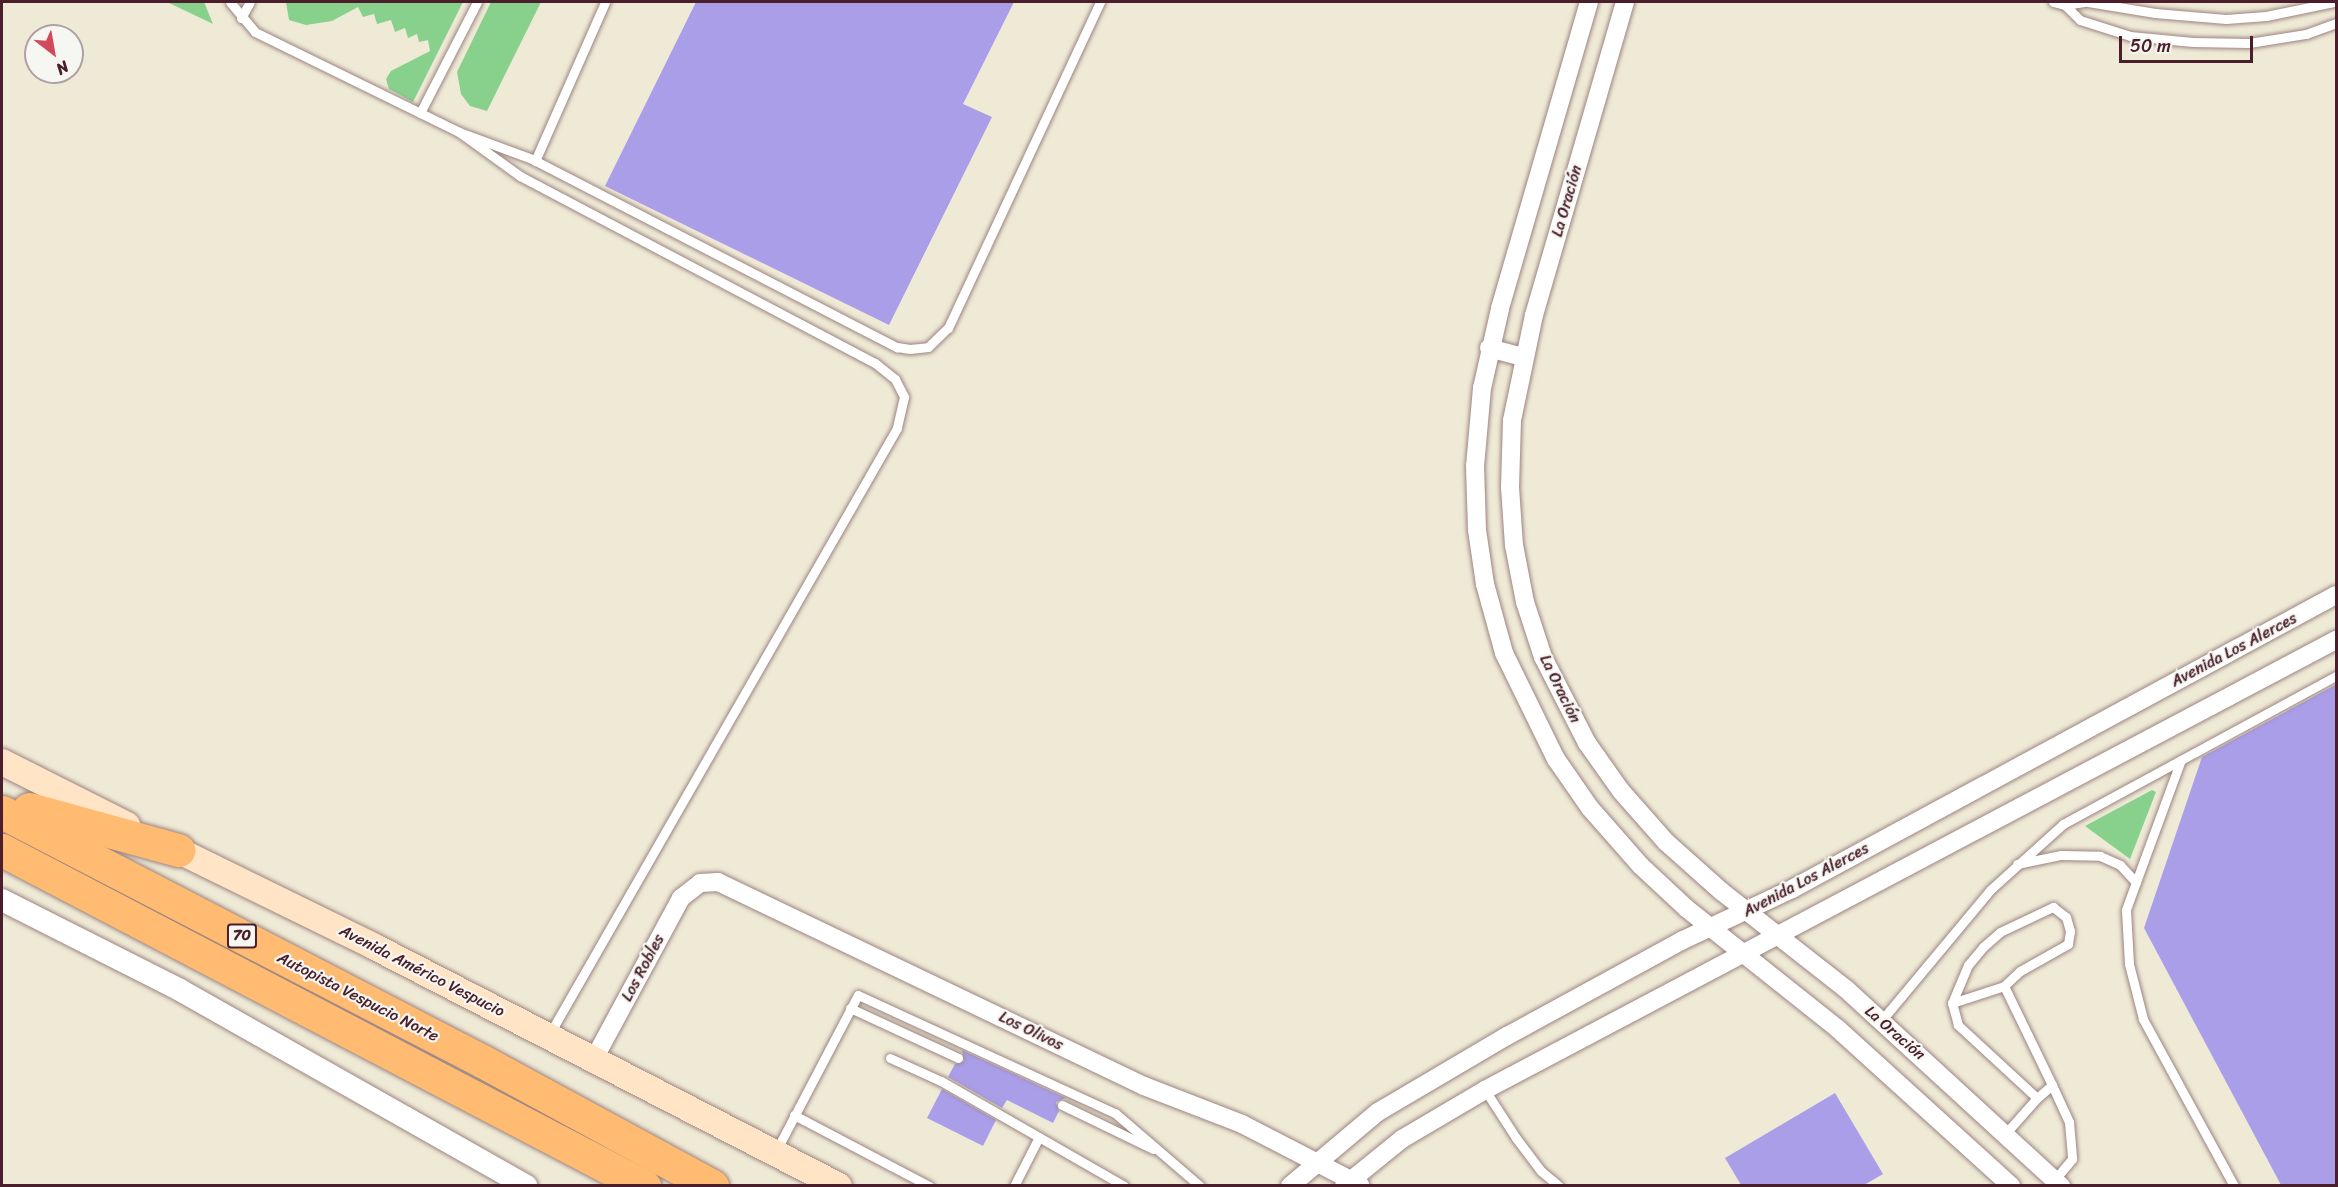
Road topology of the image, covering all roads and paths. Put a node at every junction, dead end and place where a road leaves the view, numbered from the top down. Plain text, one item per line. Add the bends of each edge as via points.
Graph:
1 (231, 2) edge
2 (250, 2) edge
3 (477, 2) edge
4 (605, 2) edge
5 (1100, 2) edge
6 (1589, 2) edge
7 (1625, 2) edge
8 (2053, 2) edge
9 (2086, 2) edge
10 (2334, 2) edge
11 (2065, 5) junction
12 (241, 18) junction
13 (2337, 23) edge
14 (420, 113) junction
15 (459, 132) junction
16 (535, 161) junction
17 (1489, 348) junction
18 (1523, 357) junction
19 (2337, 595) edge
20 (2337, 640) edge
21 (2337, 676) edge
22 (2181, 760) junction
23 (2, 762) edge
24 (2, 802) edge
25 (2, 812) edge
26 (2, 850) edge
27 (178, 850) junction
28 (2014, 865) junction
29 (2, 873) edge
30 (2136, 882) junction
31 (700, 883) joint
32 (2, 900) edge
33 (112, 908) junction
34 (1749, 911) junction
35 (1711, 928) junction
36 (1779, 934) junction
37 (1744, 952) junction
38 (2004, 986) junction
39 (1952, 1003) junction
40 (850, 1008) junction
41 (1881, 1020) junction
42 (549, 1035) junction
43 (890, 1058) dead end
44 (958, 1058) dead end
45 (594, 1059) junction
46 (2052, 1085) junction
47 (1485, 1090) junction
48 (2037, 1098) junction
49 (1062, 1105) dead end
50 (794, 1115) junction
51 (2006, 1133) junction
52 (1039, 1137) junction
53 (775, 1153) junction
54 (1166, 1155) junction
55 (1316, 1161) junction
56 (2058, 1182) edge
57 (1353, 1183) edge
58 (525, 1185) edge
59 (644, 1185) edge
60 (712, 1185) edge
61 (839, 1185) edge
62 (929, 1185) edge
63 (1014, 1185) edge
64 (1124, 1185) edge
65 (1200, 1185) edge
66 (1290, 1185) edge
67 (1559, 1185) edge
68 (2011, 1185) edge
69 (2234, 1185) edge

1 - 12 lane
2 - 12 lane
3 - 14 lane
4 - 16 lane
5 - 16 lane via 948,328 935,342 920,349 897,347
6 - 17 street, La Oración
7 - 18 street, La Oración
8 - 11 lane
9 - 10 lane via 2226,19 2266,16
9 - 11 lane
11 - 13 lane via 2080,20 2130,36 2193,42 2249,43 2306,34
12 - 14 lane via 255,32
14 - 15 lane
15 - 16 lane
15 - 42 lane via 520,176 875,363 895,380 904,397 897,428
17 - 18 street
17 - 35 street, La Oración via 1477,429 1475,503 1485,584 1504,653 1536,723 1590,808 1641,866
18 - 34 street, La Oración via 1512,420 1511,516 1521,583 1543,657 1572,717 1621,791 1693,867
19 - 34 street, Avenida Los Alerces
20 - 36 street
21 - 22 lane
22 - 28 lane via 2063,824
22 - 30 lane
23 - 27 main road, Avenida Américo Vespucio
24 - 27 highway
25 - 60 highway, Autopista Vespucio Norte / 70
26 - 33 highway, Autopista Vespucio Norte / 70
27 - 42 main road, Avenida Américo Vespucio
28 - 30 lane via 2061,855 2100,856 2120,865
28 - 41 lane
29 - 33 highway
30 - 69 lane via 2126,910 2129,964 2143,1018
31 - 45 street, Los Robles via 681,898
31 - 55 street, Los Olivos via 726,884 1135,1082 1242,1124
32 - 58 street via 180,990
33 - 59 highway, Autopista Vespucio Norte / 70
34 - 35 street, Avenida Los Alerces
34 - 36 street, La Oración
35 - 37 street, La Oración
35 - 55 street, Avenida Los Alerces via 1408,1092
36 - 37 street
36 - 41 street, La Oración
37 - 47 street
37 - 68 street, La Oración via 1879,1064
38 - 39 lane
38 - 39 lane via 2020,971 2068,944 2070,931 2059,909 2035,912 2000,932 1968,965
38 - 46 lane
39 - 48 lane via 1958,1025
40 - 44 lane
40 - 50 lane
40 - 54 lane via 858,995 1104,1108
41 - 51 street, La Oración
42 - 45 main road, Avenida Américo Vespucio
43 - 52 lane via 941,1081
45 - 53 main road, Avenida Américo Vespucio
46 - 48 lane
46 - 56 lane via 2069,1122 2072,1159
47 - 57 street via 1402,1139
47 - 67 lane via 1541,1171
48 - 51 lane
49 - 54 lane
50 - 53 lane
50 - 62 lane
51 - 56 street, La Oración
52 - 63 lane
52 - 64 lane
53 - 61 main road, Avenida Américo Vespucio
54 - 65 lane
55 - 57 street, Los Olivos
55 - 66 street, Avenida Los Alerces

